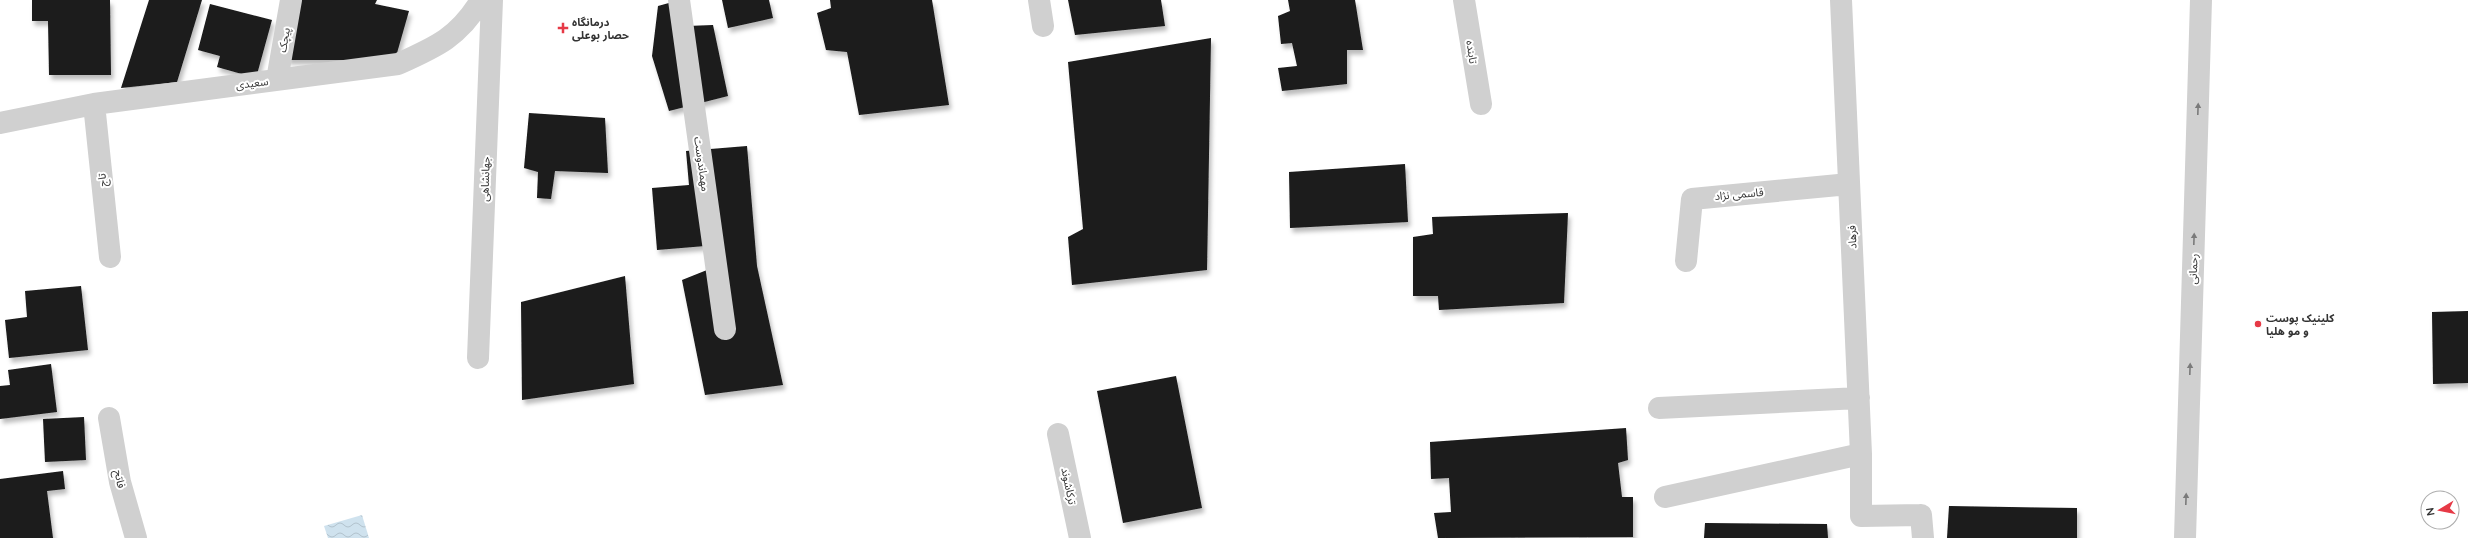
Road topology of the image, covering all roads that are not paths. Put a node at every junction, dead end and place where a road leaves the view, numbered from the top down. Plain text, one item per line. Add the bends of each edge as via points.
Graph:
1 (291, 0) edge
2 (481, 0) edge
3 (492, 0) edge
4 (679, 0) edge
5 (1039, 0) edge
6 (1464, 0) edge
7 (1841, 0) edge
8 (2201, 0) edge
9 (1043, 26) dead end
10 (278, 80) junction
11 (94, 104) junction
12 (1480, 104) dead end
13 (0, 123) edge
14 (1849, 184) junction
15 (110, 257) dead end
16 (1686, 262) dead end
17 (725, 329) dead end
18 (478, 358) dead end
19 (1859, 398) junction
20 (1660, 408) dead end
21 (109, 418) dead end
22 (1058, 434) dead end
23 (1862, 464) junction
24 (1664, 497) dead end
25 (136, 538) edge
26 (1080, 538) edge
27 (1923, 538) edge
28 (2185, 538) edge

1 - 10 street, پیچک
2 - 10 street, سعیدی via 469,20 438,46 398,64
3 - 18 street, جهانشاهی
4 - 17 street, مهماندوست
5 - 9 street
6 - 12 street, تابنده
7 - 14 street, فرهاد
28 -> 8 street, رحمانی
10 - 11 street, سعیدی
11 - 13 street, سعیدی
11 - 15 street, تاج
14 - 16 street, قاسمی نژاد via 1692,199
14 - 19 street, فرهاد
19 - 20 street
19 - 23 street, فرهاد
21 - 25 street, فاتح via 120,482
22 - 26 street, ترکاشوند
23 - 24 street
23 - 27 street, فرهاد via 1861,516 1921,515

